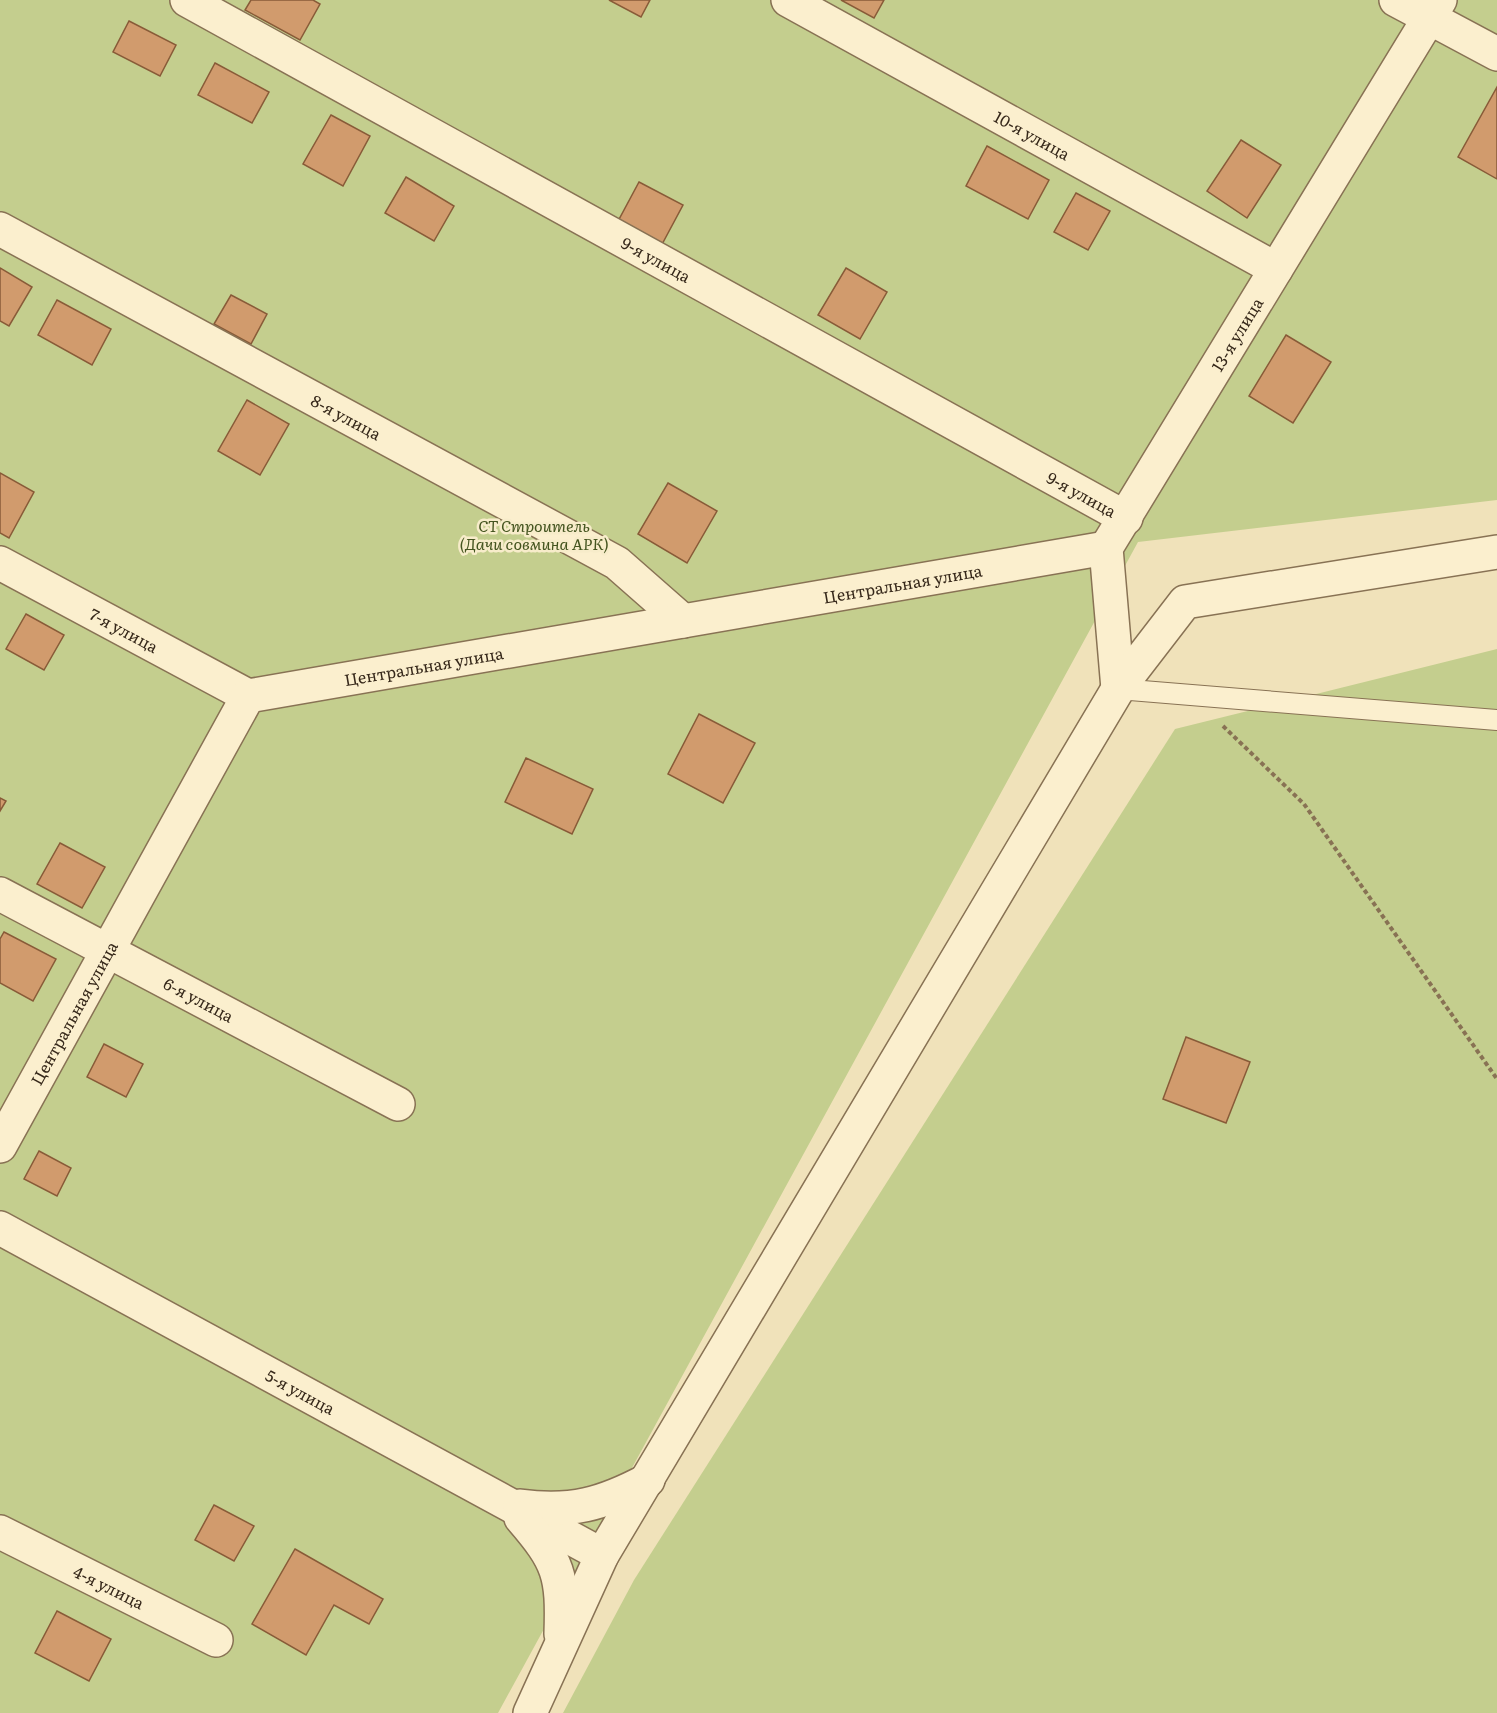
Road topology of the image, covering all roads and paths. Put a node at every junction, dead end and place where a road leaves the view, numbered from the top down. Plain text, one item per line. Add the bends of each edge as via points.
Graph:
1 (187, 0) edge
2 (788, 0) edge
3 (1396, 0) edge
4 (1435, 8) edge
5 (1497, 54) edge
6 (0, 229) edge
7 (1276, 269) junction
8 (1126, 518) junction
9 (1106, 548) junction
10 (1497, 552) edge
11 (0, 563) edge
12 (683, 621) junction
13 (1118, 689) junction
14 (248, 696) junction
15 (1193, 697) junction
16 (1497, 720) edge
17 (0, 894) edge
18 (108, 951) junction
19 (1497, 1079) edge
20 (398, 1104) dead end
21 (0, 1146) edge
22 (0, 1228) edge
23 (648, 1480) junction
24 (510, 1505) junction
25 (0, 1532) edge
26 (602, 1555) junction
27 (216, 1640) dead end
28 (561, 1642) junction
29 (530, 1713) edge

1 - 8 street, 9-я улица
2 - 7 street, 10-я улица
3 - 4 street
4 - 5 street
4 - 7 street, 13-я улица
6 - 12 street, 8-я улица via 617,563
7 - 8 street, 13-я улица
8 - 9 street, 13-я улица
9 - 12 street, Центральная улица
9 - 13 street
10 - 13 street via 1185,602
11 - 14 street, 7-я улица
12 - 14 street, Центральная улица
13 - 15 lane
13 - 23 street
14 - 18 street, Центральная улица
15 - 16 lane
15 - 19 path via 1304,804
17 - 18 street, 6-я улица
18 - 20 street, 6-я улица
18 - 21 street, Центральная улица
22 - 24 street, 5-я улица
23 - 24 street via 616,1497 586,1506 552,1510
23 - 26 street
24 - 26 street, 5-я улица
24 - 28 street via 557,1566 562,1600
25 - 27 street, 4-я улица
26 - 28 street
28 - 29 street

